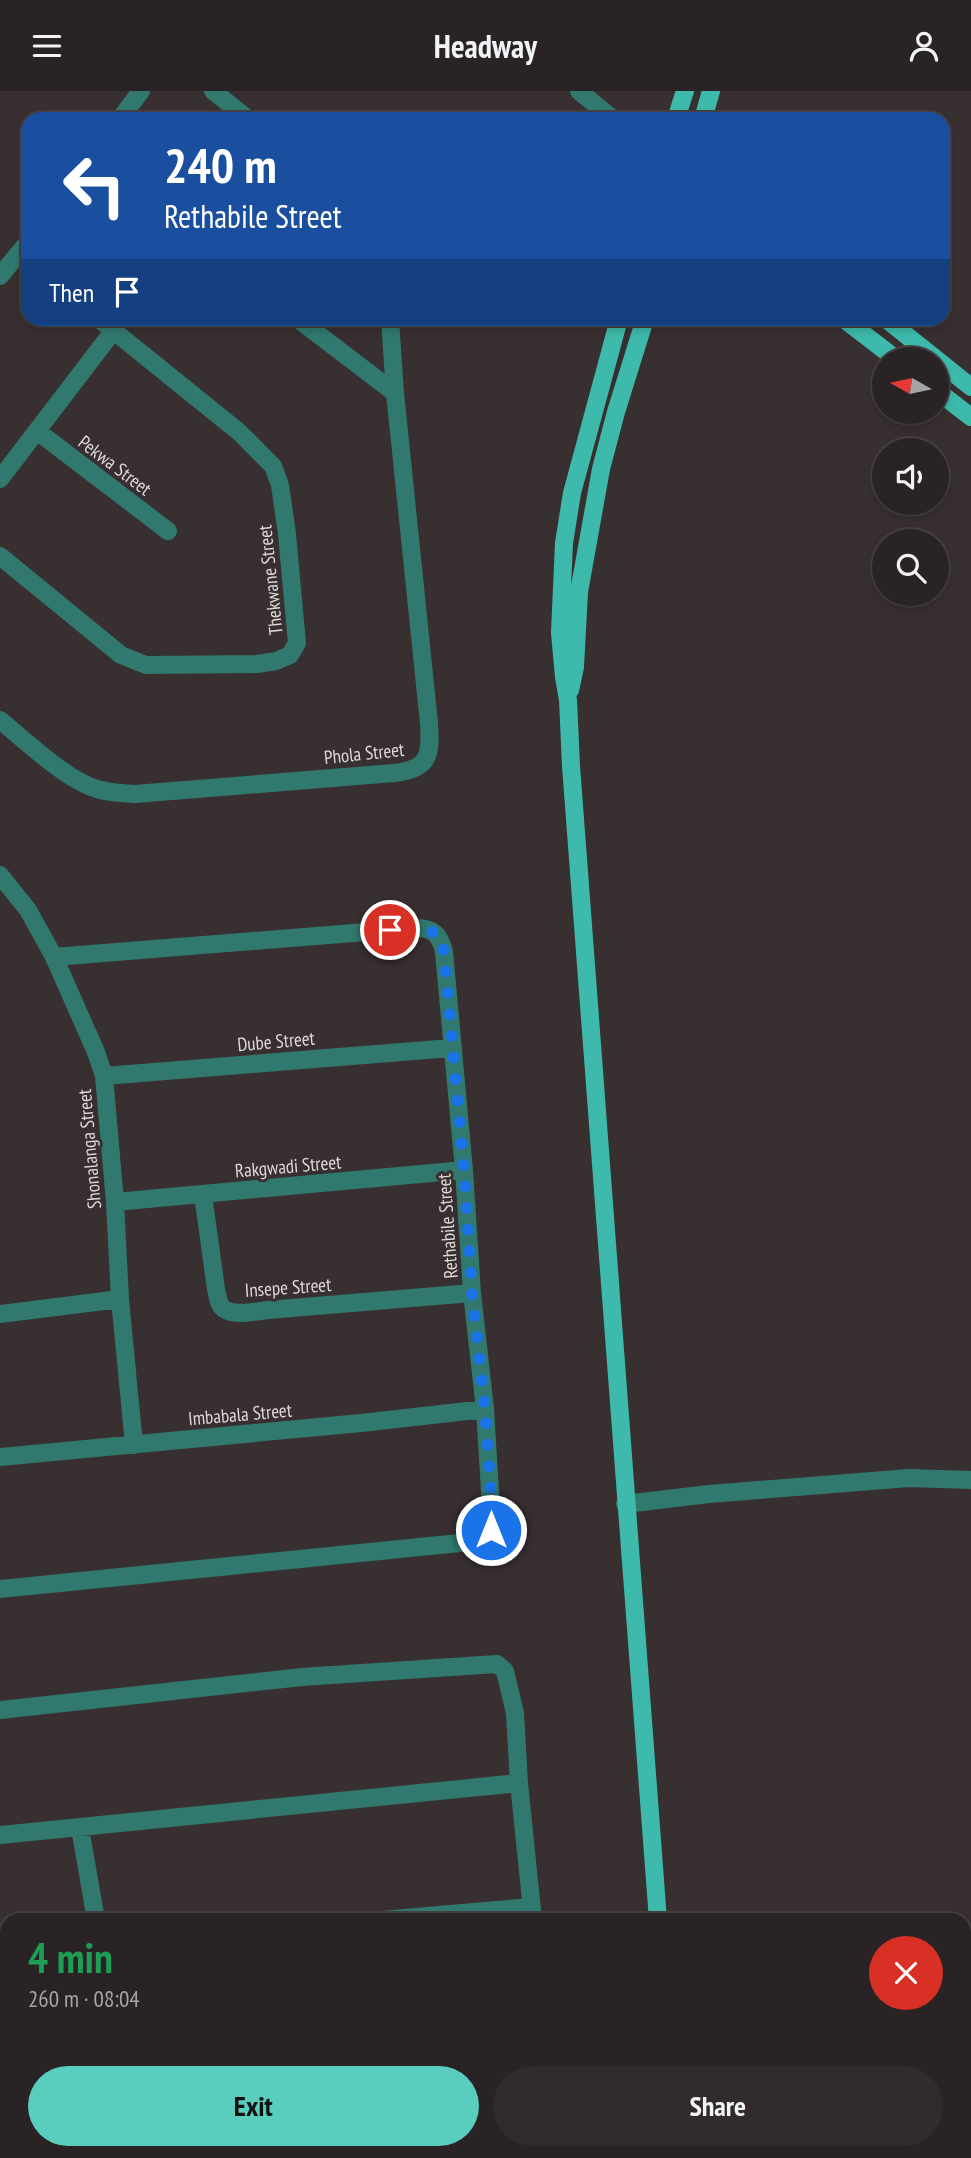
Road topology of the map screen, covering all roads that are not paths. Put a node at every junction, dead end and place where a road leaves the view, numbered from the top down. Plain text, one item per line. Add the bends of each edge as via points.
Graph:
1 (141, 91) edge
2 (213, 91) edge
3 (579, 91) edge
4 (685, 91) edge
5 (711, 91) edge
6 (125, 112) edge
7 (239, 112) edge
8 (608, 112) edge
9 (678, 112) edge
10 (705, 112) edge
11 (21, 257) edge
12 (0, 276) edge
13 (109, 326) edge
14 (307, 326) edge
15 (390, 326) edge
16 (617, 326) edge
17 (643, 326) edge
18 (854, 326) edge
19 (895, 326) edge
20 (114, 330) junction
21 (881, 347) edge
22 (921, 347) edge
23 (949, 369) edge
24 (971, 387) edge
25 (395, 393) junction
26 (949, 400) edge
27 (971, 417) edge
28 (37, 431) junction
29 (0, 479) edge
30 (168, 531) dead end
31 (0, 557) edge
32 (568, 700) junction
33 (0, 720) edge
34 (0, 874) edge
35 (54, 957) junction
36 (452, 1048) junction
37 (104, 1076) junction
38 (464, 1170) junction
39 (203, 1195) junction
40 (115, 1202) junction
41 (472, 1293) junction
42 (120, 1299) junction
43 (0, 1314) edge
44 (485, 1409) junction
45 (134, 1445) junction
46 (0, 1457) edge
47 (971, 1480) edge
48 (625, 1504) junction
49 (0, 1589) edge
50 (0, 1710) edge
51 (519, 1783) junction
52 (80, 1828) junction
53 (0, 1835) edge
54 (95, 1913) edge
55 (533, 1913) edge
56 (657, 1913) edge

1 - 6 street
2 - 7 street
3 - 8 street
4 - 9 main road
5 - 10 main road
11 - 12 street
13 - 20 street, Thekwane Street
14 - 25 street
15 - 25 street, Phola Street
16 - 32 main road via 578,467 564,543 560,633
17 - 32 main road via 599,480 579,592 575,667
18 - 21 main road
19 - 22 main road
20 - 28 street
20 - 31 street, Thekwane Street via 239,432 273,466 287,534 297,637 293,651 283,659 257,664 161,666 132,661
23 - 24 main road
25 - 33 street, Phola Street via 429,723 428,754 419,767 410,772 115,793 94,789 59,768
26 - 27 main road
28 - 29 street
28 - 30 street, Pekwa Street
32 - 48 main road
34 - 35 street, Shonalanga Street via 28,910
35 - 36 street, Rethabile Street via 425,928 438,935 444,952
35 - 37 street, Shonalanga Street
36 - 37 street, Dube Street
36 - 38 street, Rethabile Street
37 - 40 street, Shonalanga Street
38 - 39 street, Rakgwadi Street
38 - 41 street, Rethabile Street
39 - 40 street, Rakgwadi Street
39 - 41 street, Insepe Street via 216,1289 227,1310
40 - 42 street, Shonalanga Street
41 - 44 street, Rethabile Street
42 - 43 street
42 - 45 street, Shonalanga Street
44 - 45 street, Imbabala Street
44 - 49 street, Rethabile Street via 492,1524 483,1538
45 - 46 street, Imbabala Street
47 - 48 street via 909,1478
48 - 56 main road
50 - 51 street via 302,1677 497,1664 505,1671 512,1699
51 - 52 street
51 - 55 street
52 - 53 street
52 - 54 street

